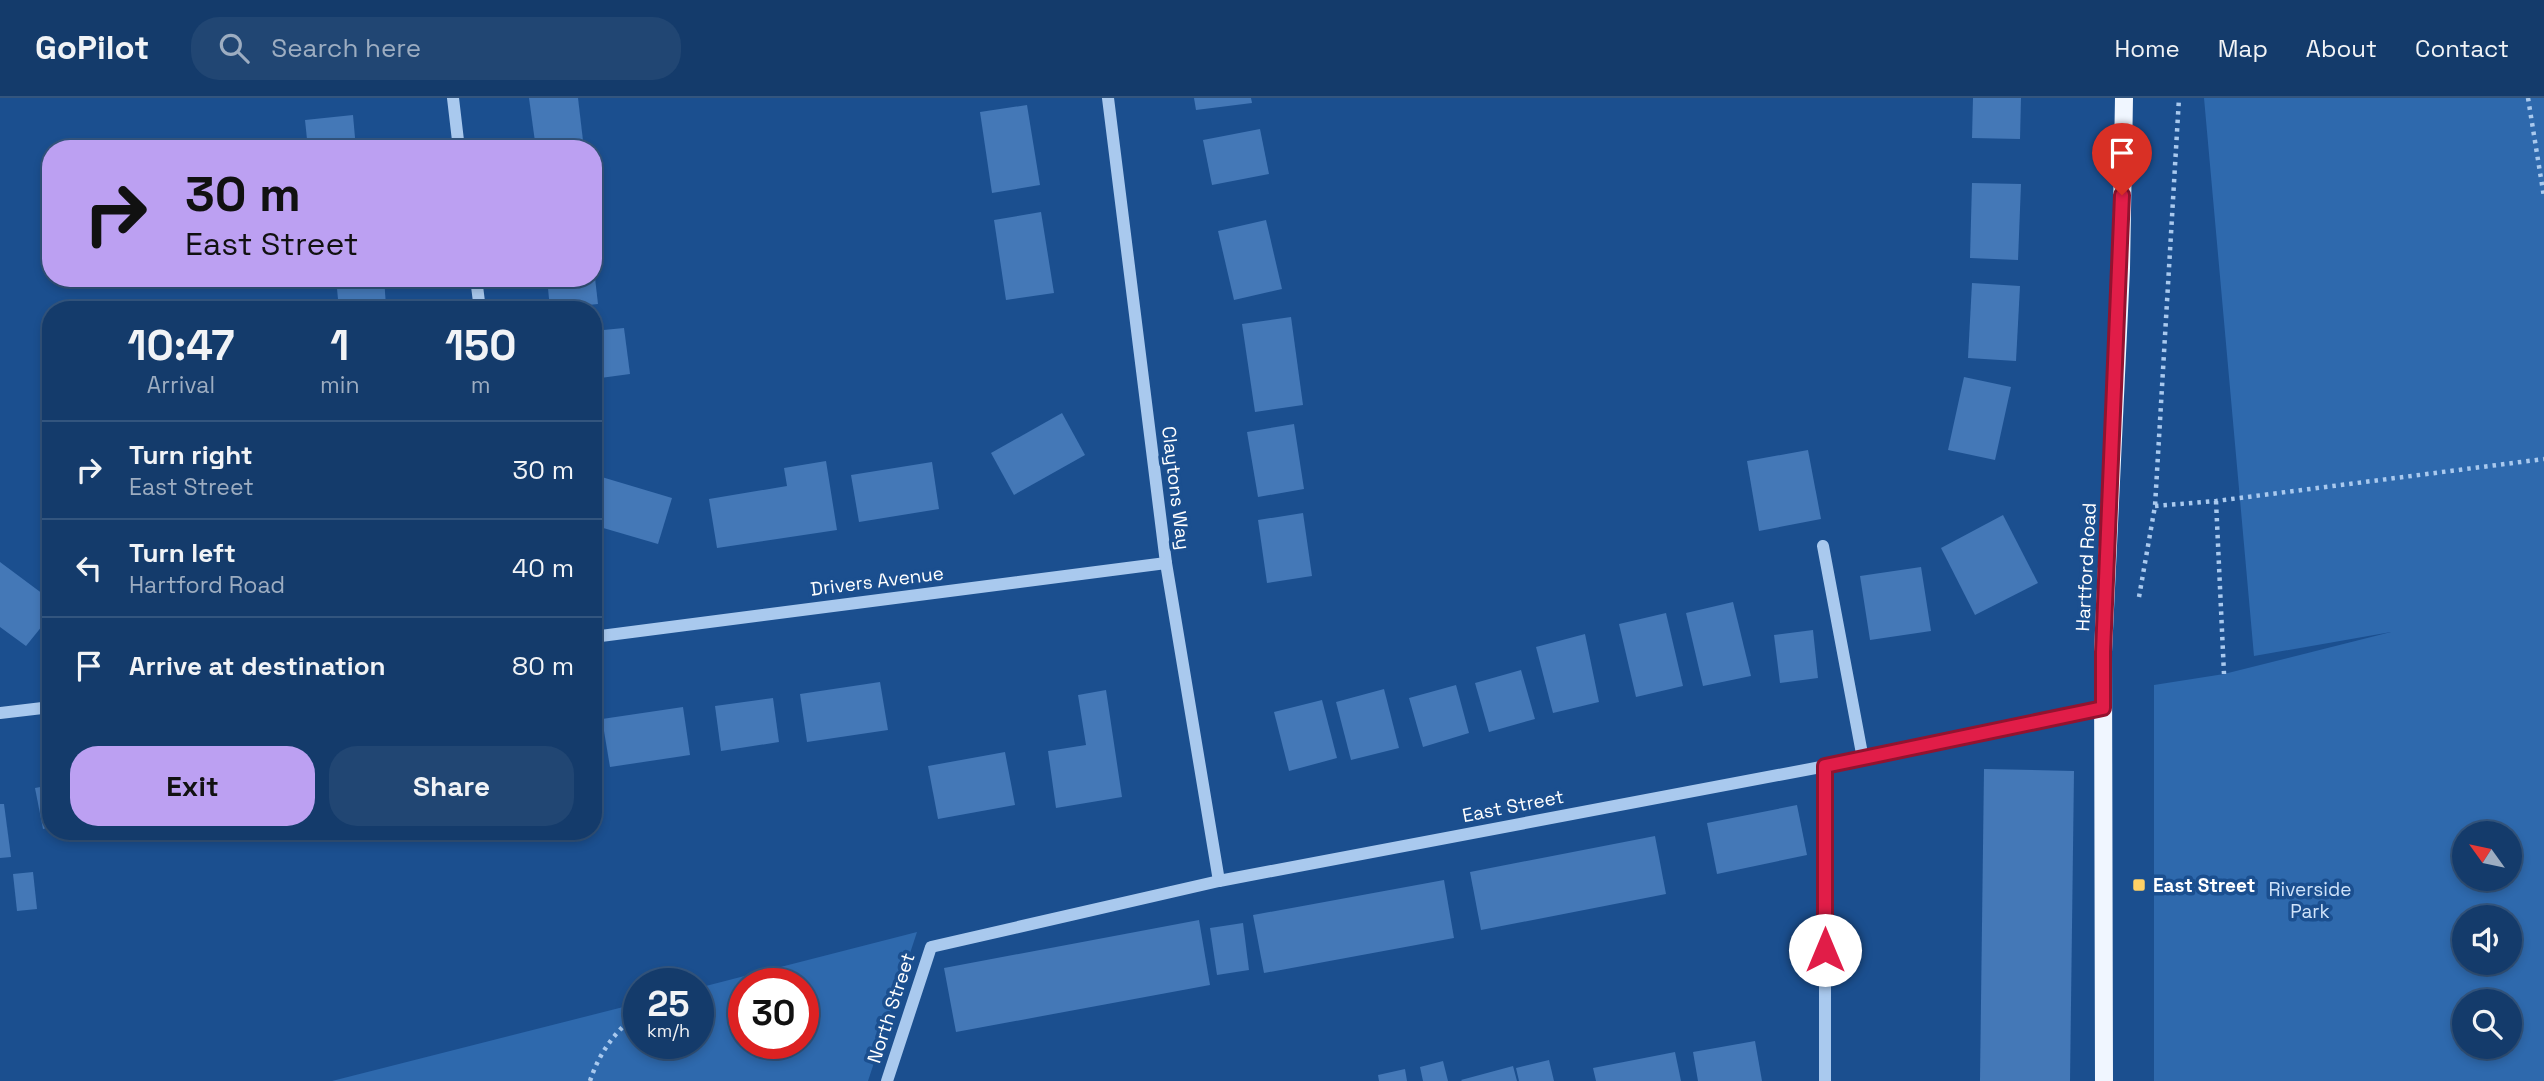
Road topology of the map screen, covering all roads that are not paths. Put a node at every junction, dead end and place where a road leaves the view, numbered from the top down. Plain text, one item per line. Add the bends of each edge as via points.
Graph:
1 (453, 98) edge
2 (1108, 98) edge
3 (2124, 98) edge
4 (458, 140) edge
5 (1823, 546) dead end
6 (1166, 563) junction
7 (602, 636) edge
8 (42, 708) edge
9 (2103, 708) junction
10 (0, 713) edge
11 (1863, 759) junction
12 (1825, 766) junction
13 (1219, 881) junction
14 (931, 947) joint
15 (887, 1081) edge
16 (1825, 1081) edge
17 (2104, 1081) edge

1 - 4 street
2 - 6 street, Claytons Way
3 - 9 main road, Hartford Road
5 - 11 street
6 - 7 street, Drivers Avenue
6 - 13 street, Claytons Way
8 - 10 street
9 - 11 street, East Street
9 - 17 main road, Hartford Road
11 - 12 street, East Street
12 - 13 street, East Street
12 - 16 street
13 - 14 street, East Street
14 - 15 street, North Street

